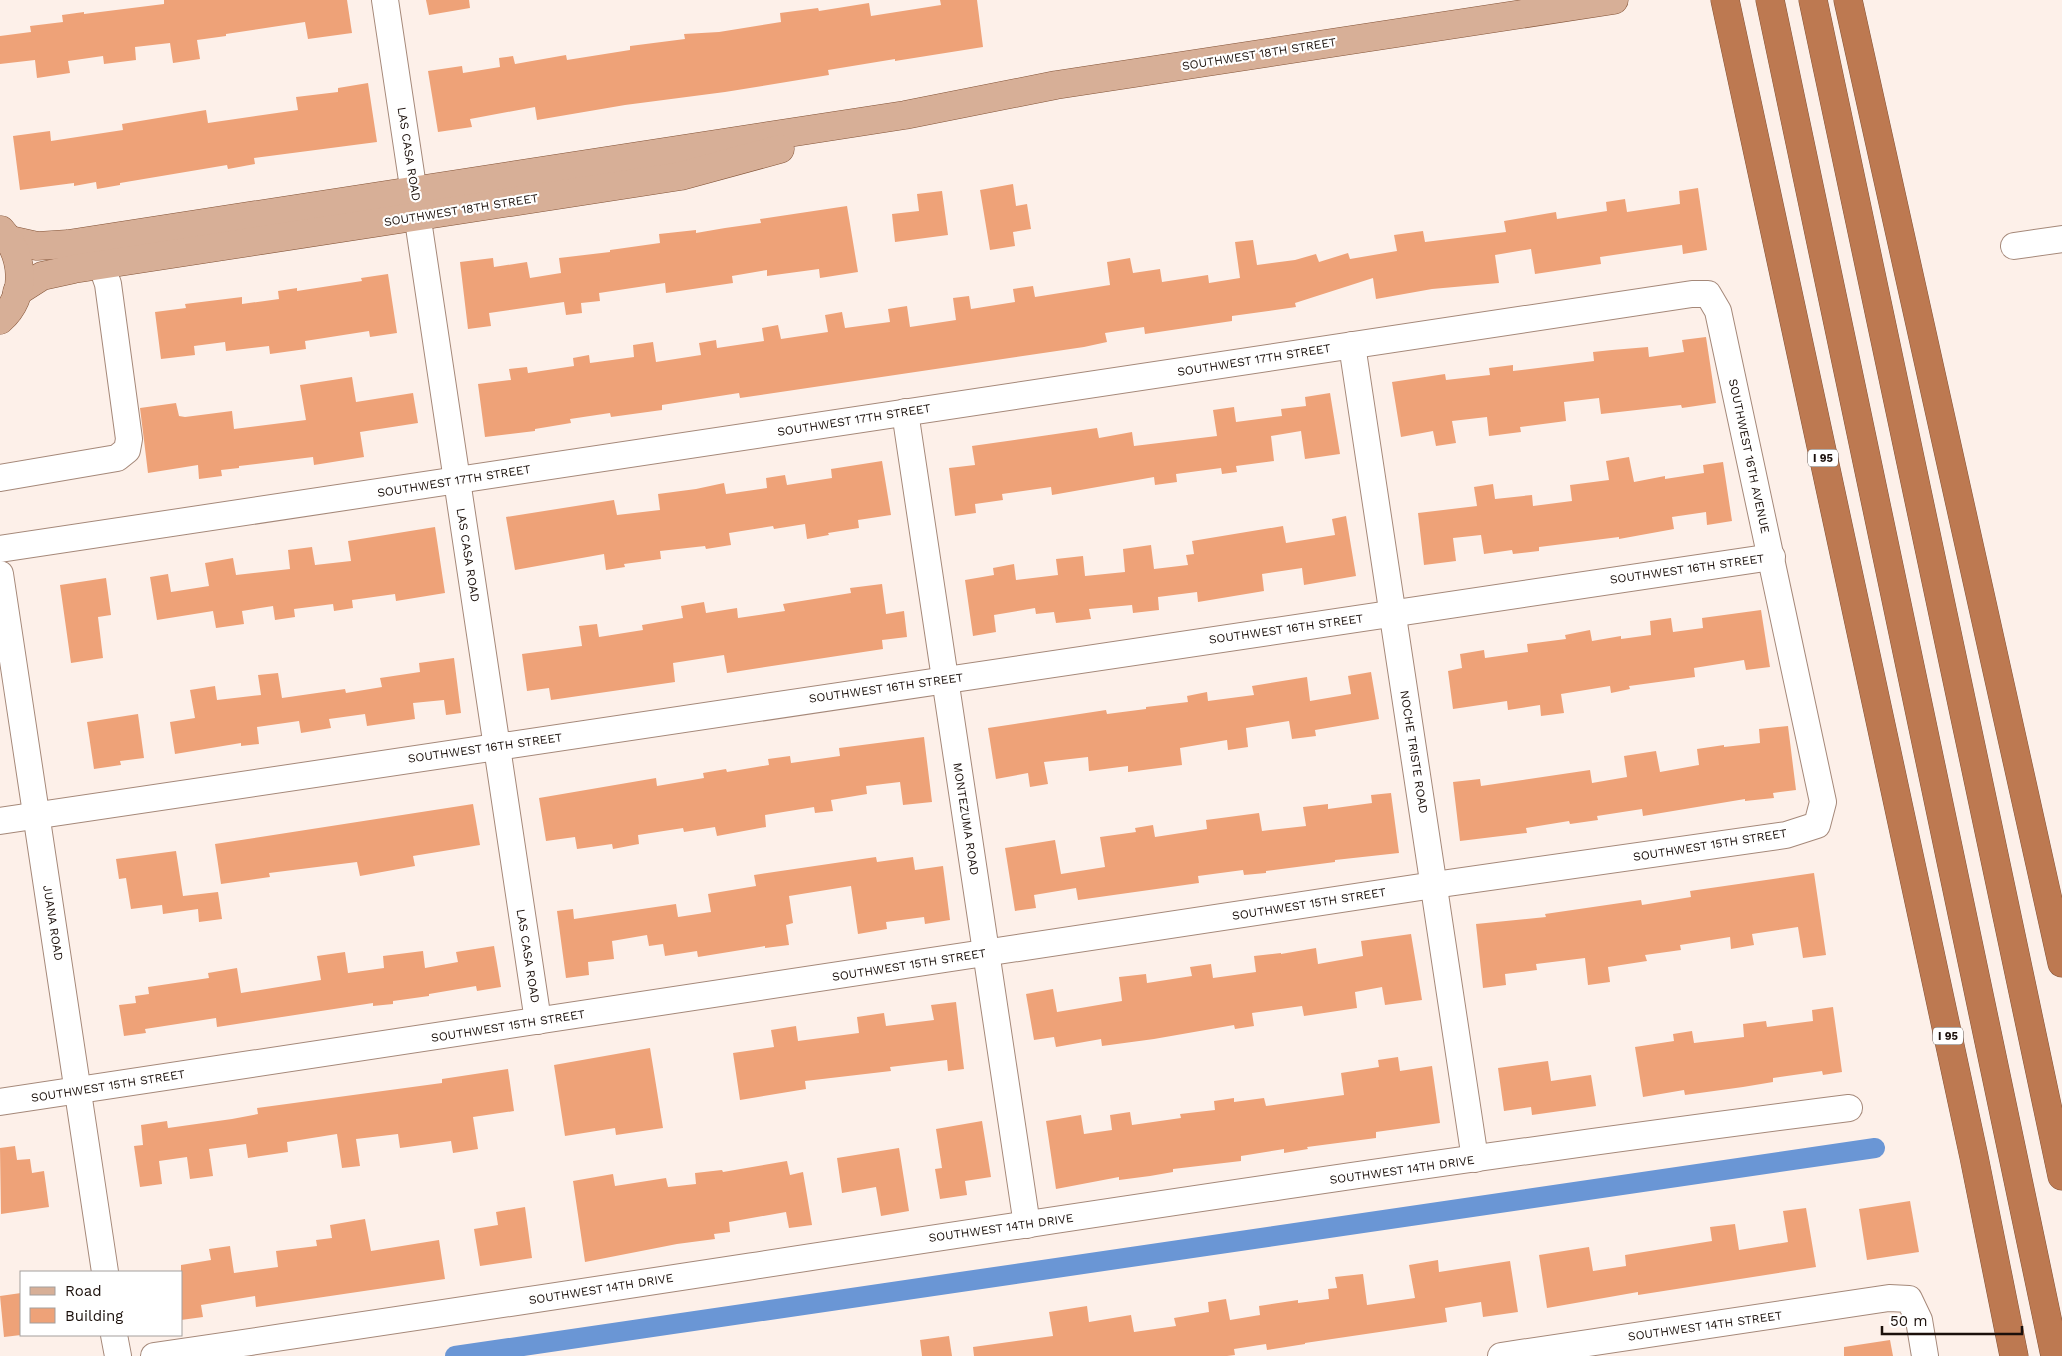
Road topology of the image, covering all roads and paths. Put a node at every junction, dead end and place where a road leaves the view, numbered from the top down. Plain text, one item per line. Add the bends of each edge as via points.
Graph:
1 (385, 0) edge
2 (1614, 0) edge
3 (1725, 0) edge
4 (1770, 0) edge
5 (1813, 0) edge
6 (1848, 0) edge
7 (417, 203) junction
8 (5, 234) edge
9 (2062, 239) edge
10 (2014, 246) dead end
11 (100, 252) junction
12 (17, 292) junction
13 (1708, 294) joint
14 (0, 320) edge
15 (1352, 345) junction
16 (905, 412) junction
17 (0, 478) edge
18 (457, 480) junction
19 (0, 549) edge
20 (1772, 557) junction
21 (0, 574) edge
22 (1393, 613) junction
23 (945, 680) junction
24 (497, 746) junction
25 (36, 815) junction
26 (0, 821) edge
27 (1817, 825) joint
28 (1434, 886) junction
29 (986, 953) junction
30 (2062, 963) edge
31 (538, 1021) junction
32 (78, 1090) junction
33 (0, 1102) edge
34 (1849, 1108) dead end
35 (1974, 1157) junction
36 (1475, 1160) junction
37 (2062, 1176) edge
38 (1027, 1225) junction
39 (105, 1271) edge
40 (114, 1336) edge
41 (118, 1356) edge
42 (154, 1356) edge
43 (1501, 1356) edge
44 (1925, 1356) edge
45 (2014, 1356) edge
46 (2032, 1356) edge
47 (2055, 1356) edge

1 - 7 street, LAS CASA ROAD
2 - 7 main road, SOUTHWEST 18TH STREET via 1056,85 905,115 681,176
3 - 35 highway, I 95
4 - 47 highway
5 - 37 highway
6 - 30 highway
7 - 11 main road, SOUTHWEST 18TH STREET
7 - 18 street, LAS CASA ROAD
8 - 11 main road, SOUTHWEST 18TH STREET via 37,246
8 - 12 main road via 19,265
9 - 10 street
11 - 12 main road, SOUTHWEST 18TH STREET via 42,276
11 - 17 street via 108,284 129,439 127,450 118,458
12 - 14 main road via 12,306
13 - 15 street, SOUTHWEST 17TH STREET
13 - 20 street, SOUTHWEST 16TH AVENUE via 1718,311
15 - 16 street, SOUTHWEST 17TH STREET
15 - 22 street, NOCHE TRISTE ROAD
16 - 18 street, SOUTHWEST 17TH STREET
16 - 23 street, MONTEZUMA ROAD
18 - 19 street, SOUTHWEST 17TH STREET
18 - 24 street, LAS CASA ROAD
20 - 22 street, SOUTHWEST 16TH STREET
20 - 27 street, SOUTHWEST 16TH AVENUE via 1823,802
21 - 25 street, JUANA ROAD
22 - 23 street, SOUTHWEST 16TH STREET
22 - 28 street, NOCHE TRISTE ROAD
23 - 24 street, SOUTHWEST 16TH STREET
23 - 29 street, MONTEZUMA ROAD
24 - 25 street, SOUTHWEST 16TH STREET
24 - 31 street, LAS CASA ROAD
25 - 26 street, SOUTHWEST 16TH STREET
25 - 32 street, JUANA ROAD
27 - 28 street, SOUTHWEST 15TH STREET via 1786,835
28 - 29 street, SOUTHWEST 15TH STREET
28 - 36 street, NOCHE TRISTE ROAD
29 - 31 street, SOUTHWEST 15TH STREET
29 - 38 street, MONTEZUMA ROAD
31 - 32 street, SOUTHWEST 15TH STREET
32 - 33 street, SOUTHWEST 15TH STREET
32 - 39 street, JUANA ROAD
34 - 36 street, SOUTHWEST 14TH DRIVE
35 - 45 highway, I 95
35 - 46 highway
36 - 38 street, SOUTHWEST 14TH DRIVE
38 - 42 street, SOUTHWEST 14TH DRIVE
40 - 41 street
43 - 44 street, SOUTHWEST 14TH STREET via 1889,1298 1910,1300 1919,1320

